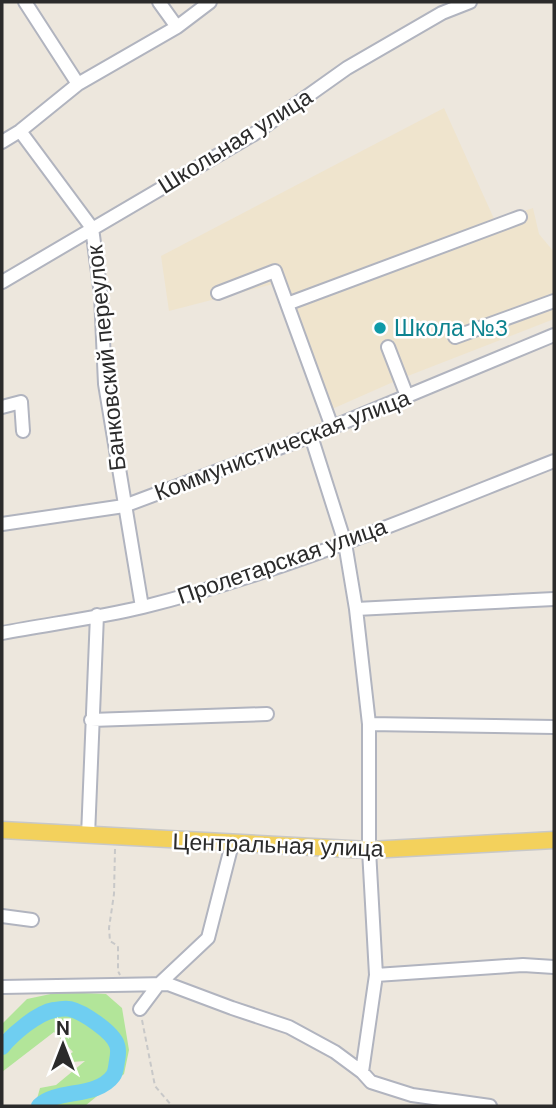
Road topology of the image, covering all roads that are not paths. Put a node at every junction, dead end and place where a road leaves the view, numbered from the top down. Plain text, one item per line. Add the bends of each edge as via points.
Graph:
1 (25, 2) edge
2 (159, 2) edge
3 (210, 2) edge
4 (470, 2) edge
5 (177, 27) junction
6 (78, 84) junction
7 (20, 131) junction
8 (2, 142) edge
9 (520, 217) dead end
10 (92, 228) junction
11 (2, 282) edge
12 (218, 293) dead end
13 (554, 301) edge
14 (287, 304) junction
15 (554, 335) edge
16 (455, 337) dead end
17 (388, 347) dead end
18 (407, 396) junction
19 (2, 407) edge
20 (332, 427) junction
21 (23, 431) dead end
22 (311, 436) junction
23 (554, 461) edge
24 (124, 506) junction
25 (2, 524) edge
26 (345, 543) junction
27 (554, 599) edge
28 (142, 607) junction
29 (356, 609) junction
30 (97, 615) junction
31 (2, 633) edge
32 (267, 714) dead end
33 (91, 720) junction
34 (369, 724) junction
35 (554, 727) edge
36 (2, 831) edge
37 (88, 836) junction
38 (554, 840) edge
39 (232, 844) junction
40 (369, 850) junction
41 (2, 916) edge
42 (32, 920) dead end
43 (554, 967) edge
44 (376, 975) junction
45 (158, 985) junction
46 (2, 987) edge
47 (140, 1009) road end
48 (362, 1072) junction
49 (490, 1106) edge

1 - 6 street
2 - 5 street
3 - 5 street
4 - 10 street, Школьная улица via 442,13 347,68 254,134
5 - 6 street
6 - 7 street
7 - 8 street
7 - 10 street, Банковский переулок
9 - 14 street
10 - 11 street, Школьная улица
10 - 24 street, Банковский переулок via 105,384
12 - 14 street via 275,271
13 - 16 street
14 - 20 street
15 - 18 street, Коммунистическая улица
17 - 18 street
18 - 20 street, Коммунистическая улица
19 - 21 street via 21,402
20 - 22 street, Коммунистическая улица
22 - 24 street, Коммунистическая улица
22 - 26 street
23 - 26 street, Пролетарская улица
24 - 25 street, Коммунистическая улица
24 - 28 street, Банковский переулок
26 - 28 street, Пролетарская улица
26 - 29 street
27 - 29 street
28 - 30 street, Пролетарская улица
29 - 34 street
30 - 31 street, Пролетарская улица
30 - 33 street
32 - 33 street
33 - 37 street
34 - 35 street
34 - 40 street
36 - 37 main road, Центральная улица
37 - 39 main road, Центральная улица
38 - 40 main road, Центральная улица
39 - 40 main road, Центральная улица
39 - 45 street via 208,938
40 - 44 street
41 - 42 street
43 - 44 street
44 - 48 street
45 - 46 street
45 - 47 street
45 - 48 street via 168,984 289,1027
48 - 49 street via 371,1083 412,1095

